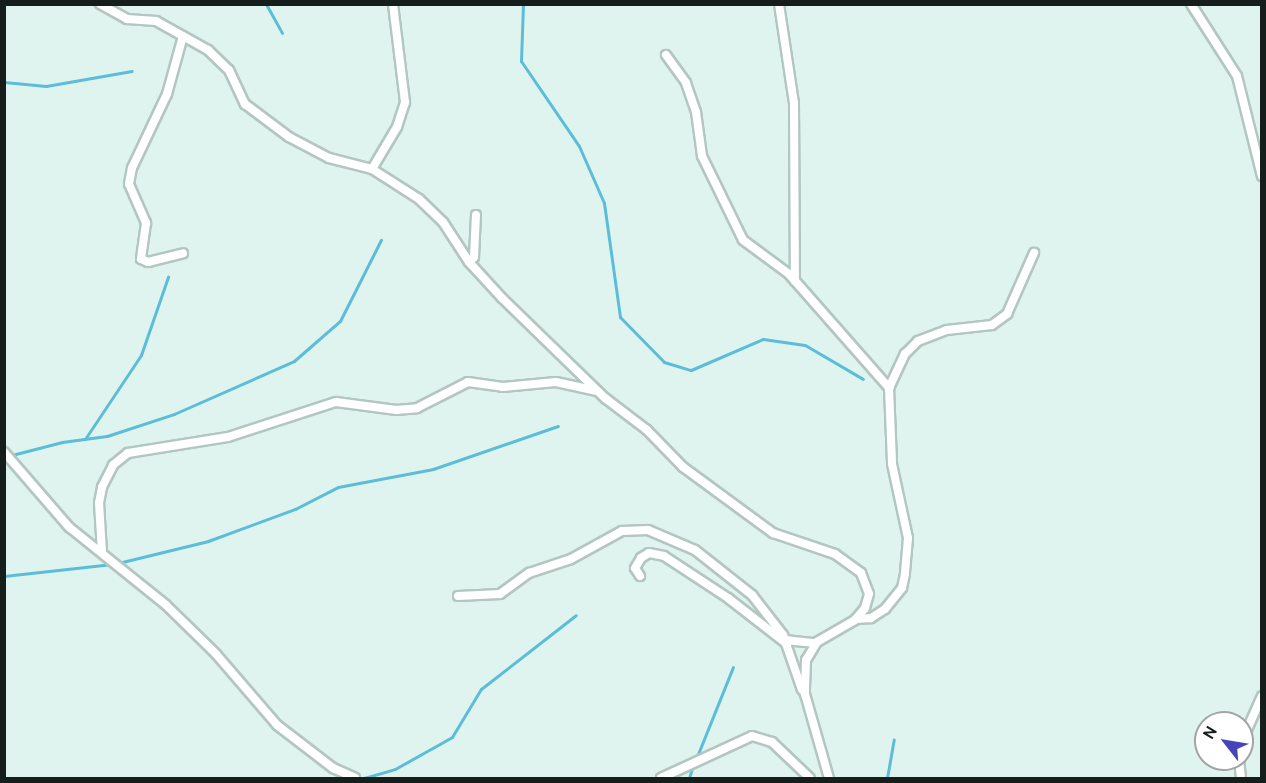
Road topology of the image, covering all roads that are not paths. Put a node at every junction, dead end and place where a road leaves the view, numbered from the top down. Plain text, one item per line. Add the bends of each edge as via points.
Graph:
1 (100, 4) edge
2 (393, 4) edge
3 (779, 4) edge
4 (1191, 4) edge
5 (183, 36) junction
6 (666, 56) dead end
7 (372, 169) junction
8 (1262, 176) edge
9 (476, 215) dead end
10 (183, 253) dead end
11 (1034, 253) dead end
12 (470, 262) junction
13 (795, 281) junction
14 (889, 388) junction
15 (598, 391) junction
16 (4, 452) edge
17 (102, 552) junction
18 (640, 576) dead end
19 (458, 596) dead end
20 (855, 620) junction
21 (786, 642) junction
22 (815, 644) junction
23 (805, 694) junction
24 (1262, 696) edge
25 (1254, 714) edge
26 (355, 778) edge
27 (661, 778) edge
28 (810, 778) edge
29 (829, 778) edge

1 - 5 street via 127,19 156,21
2 - 7 street via 405,102 397,127
3 - 13 street via 794,103
4 - 8 street via 1237,76
5 - 7 street via 218,58 229,70 245,104 281,131 329,158
5 - 10 street via 167,94 132,168 129,184 146,223 141,259 148,262
6 - 13 street via 686,83 696,112 702,156 736,230 749,247
7 - 12 street via 434,212
9 - 12 street via 474,256
11 - 14 street via 1009,312 992,325 947,330 918,341 905,354
12 - 15 street
13 - 14 street
14 - 20 street via 892,464 908,538 905,574 902,588 885,609 871,618
15 - 17 street via 556,382 503,387 473,382 417,408 396,410 336,402 228,437 128,453 113,465 102,487
15 - 20 street via 683,466 766,529 851,563 865,579 868,594 865,608
16 - 17 street via 69,527
17 - 26 street via 166,605 216,654 277,725 333,768
18 - 21 street via 635,568 641,558 649,553 664,556
19 - 21 street via 500,594 539,568 571,559 622,531 639,528 680,542 722,569 752,595
20 - 22 street
21 - 22 street
21 - 23 street
22 - 23 street via 806,660
23 - 29 street
24 - 25 street
27 - 28 street via 752,736 772,742

